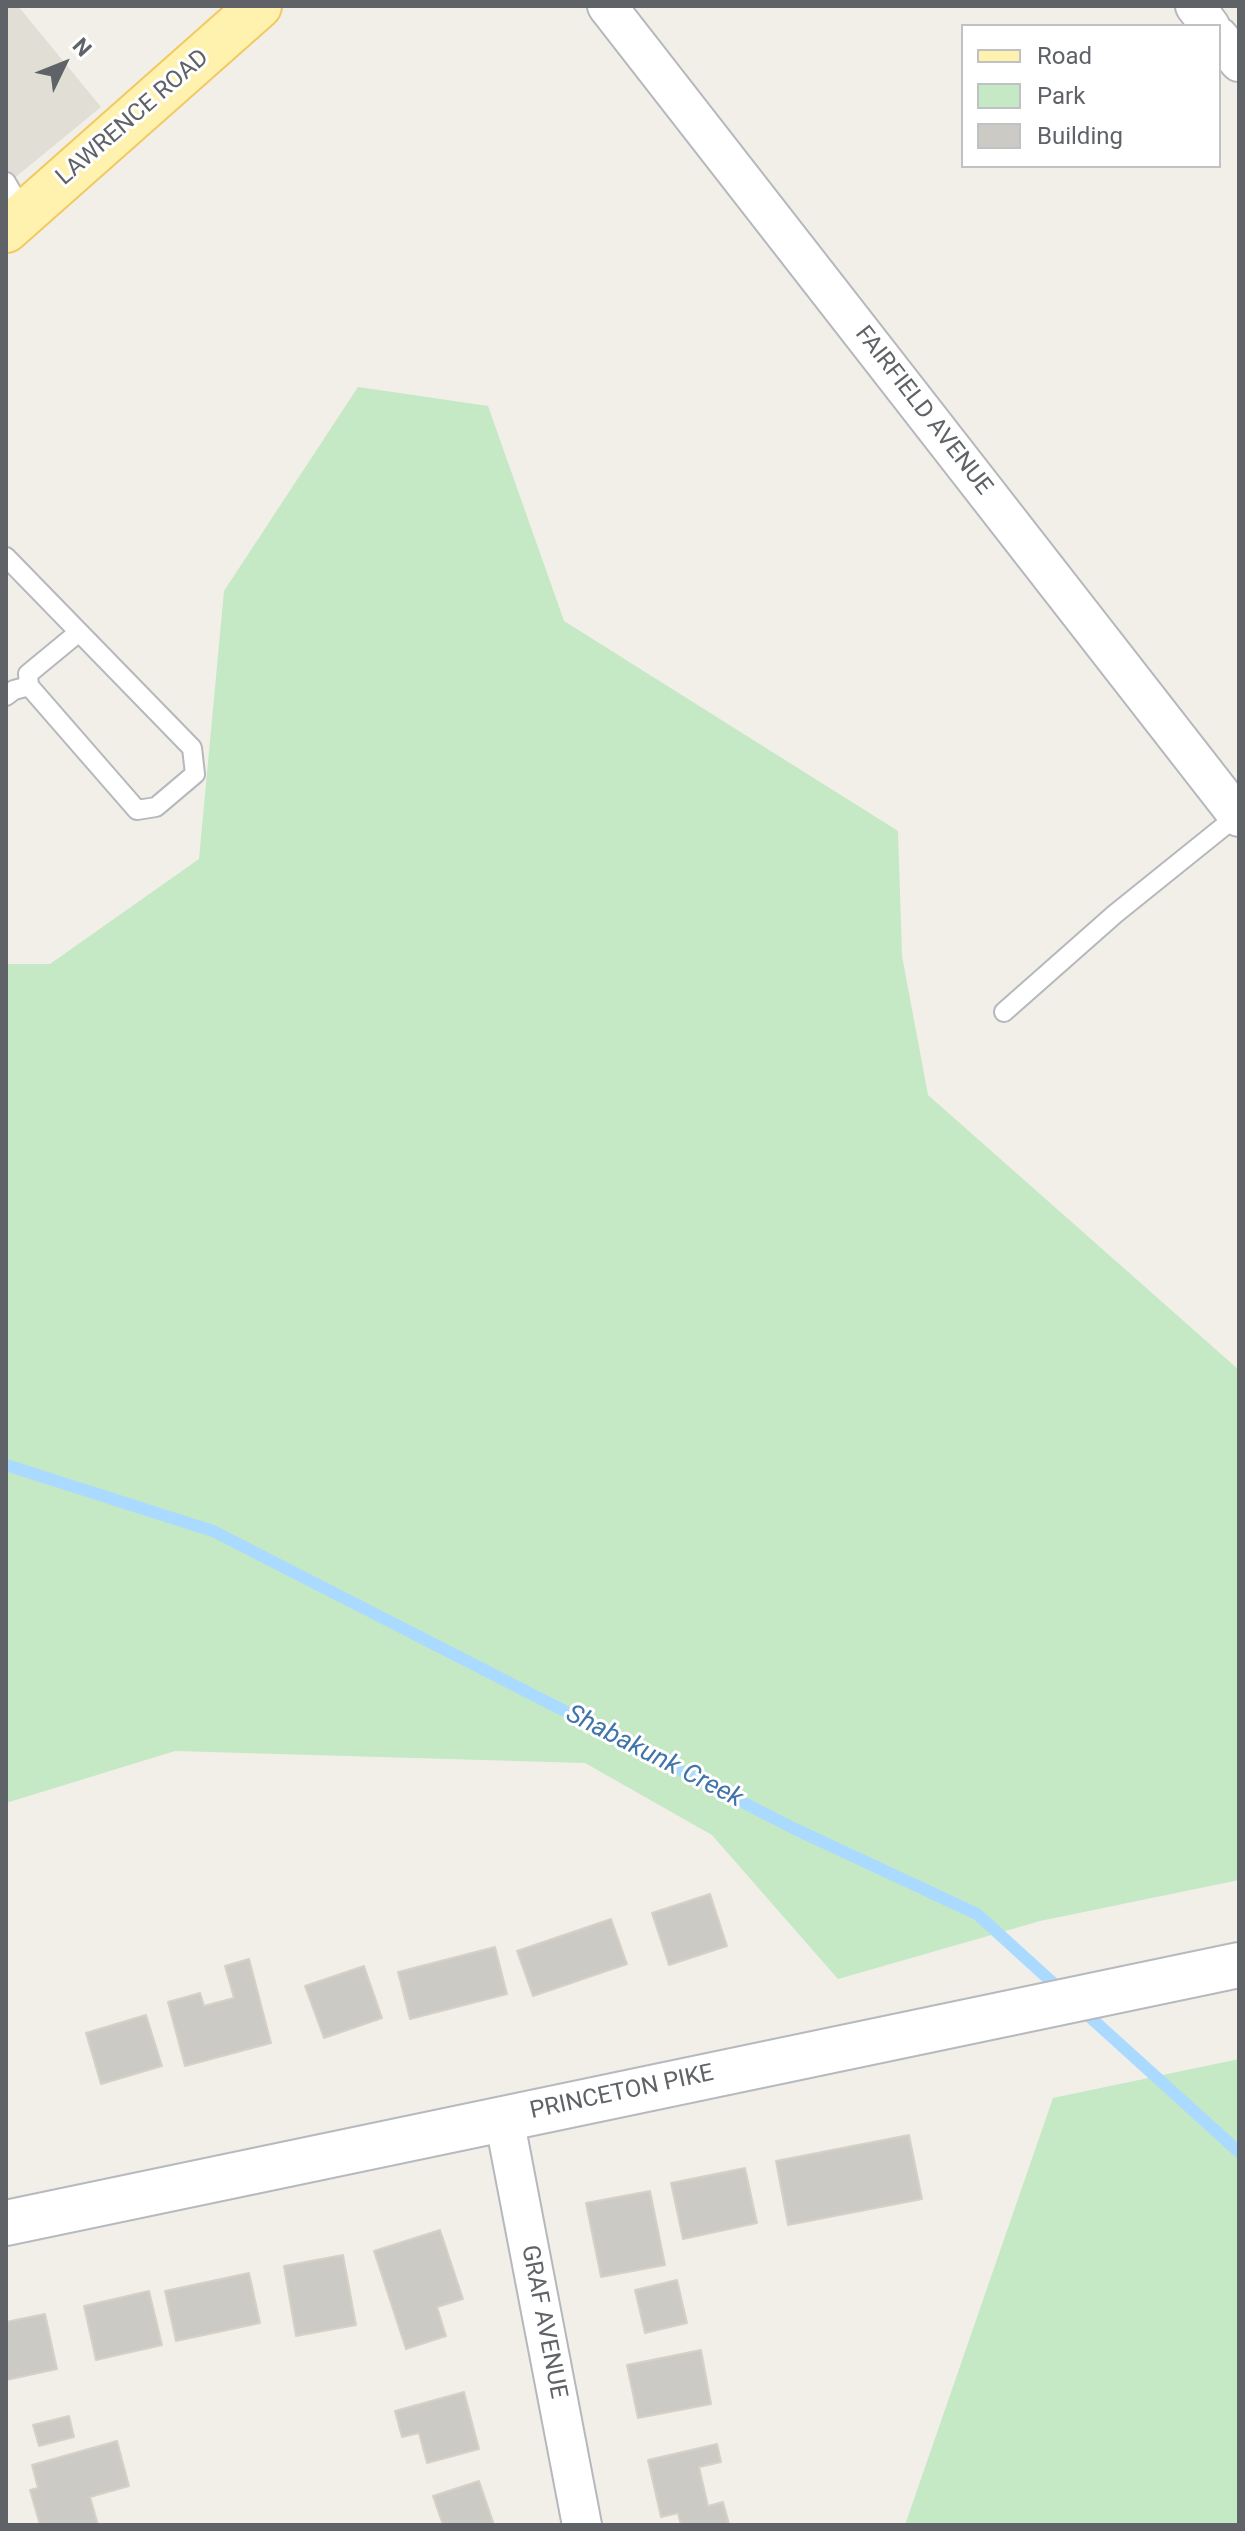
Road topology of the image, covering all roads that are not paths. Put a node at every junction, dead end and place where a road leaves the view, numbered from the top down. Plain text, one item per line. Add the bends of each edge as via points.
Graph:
1 (259, 6) edge
2 (607, 6) edge
3 (1195, 6) edge
4 (1208, 24) edge
5 (1221, 40) edge
6 (1239, 62) edge
7 (12, 208) edge
8 (6, 557) edge
9 (79, 632) junction
10 (29, 686) junction
11 (6, 696) edge
12 (1238, 816) edge
13 (1004, 1012) dead end
14 (1239, 1965) edge
15 (504, 2118) junction
16 (6, 2223) edge
17 (582, 2525) edge

1 - 7 main road, LAWRENCE ROAD
2 - 12 street, FAIRFIELD AVENUE
3 - 4 street
5 - 6 street
8 - 9 lane
9 - 10 lane via 28,674
9 - 10 lane via 192,748 195,774 156,807 137,810
10 - 11 lane
12 - 13 lane
14 - 15 main road, PRINCETON PIKE
15 - 16 main road, PRINCETON PIKE
15 - 17 street, GRAF AVENUE

